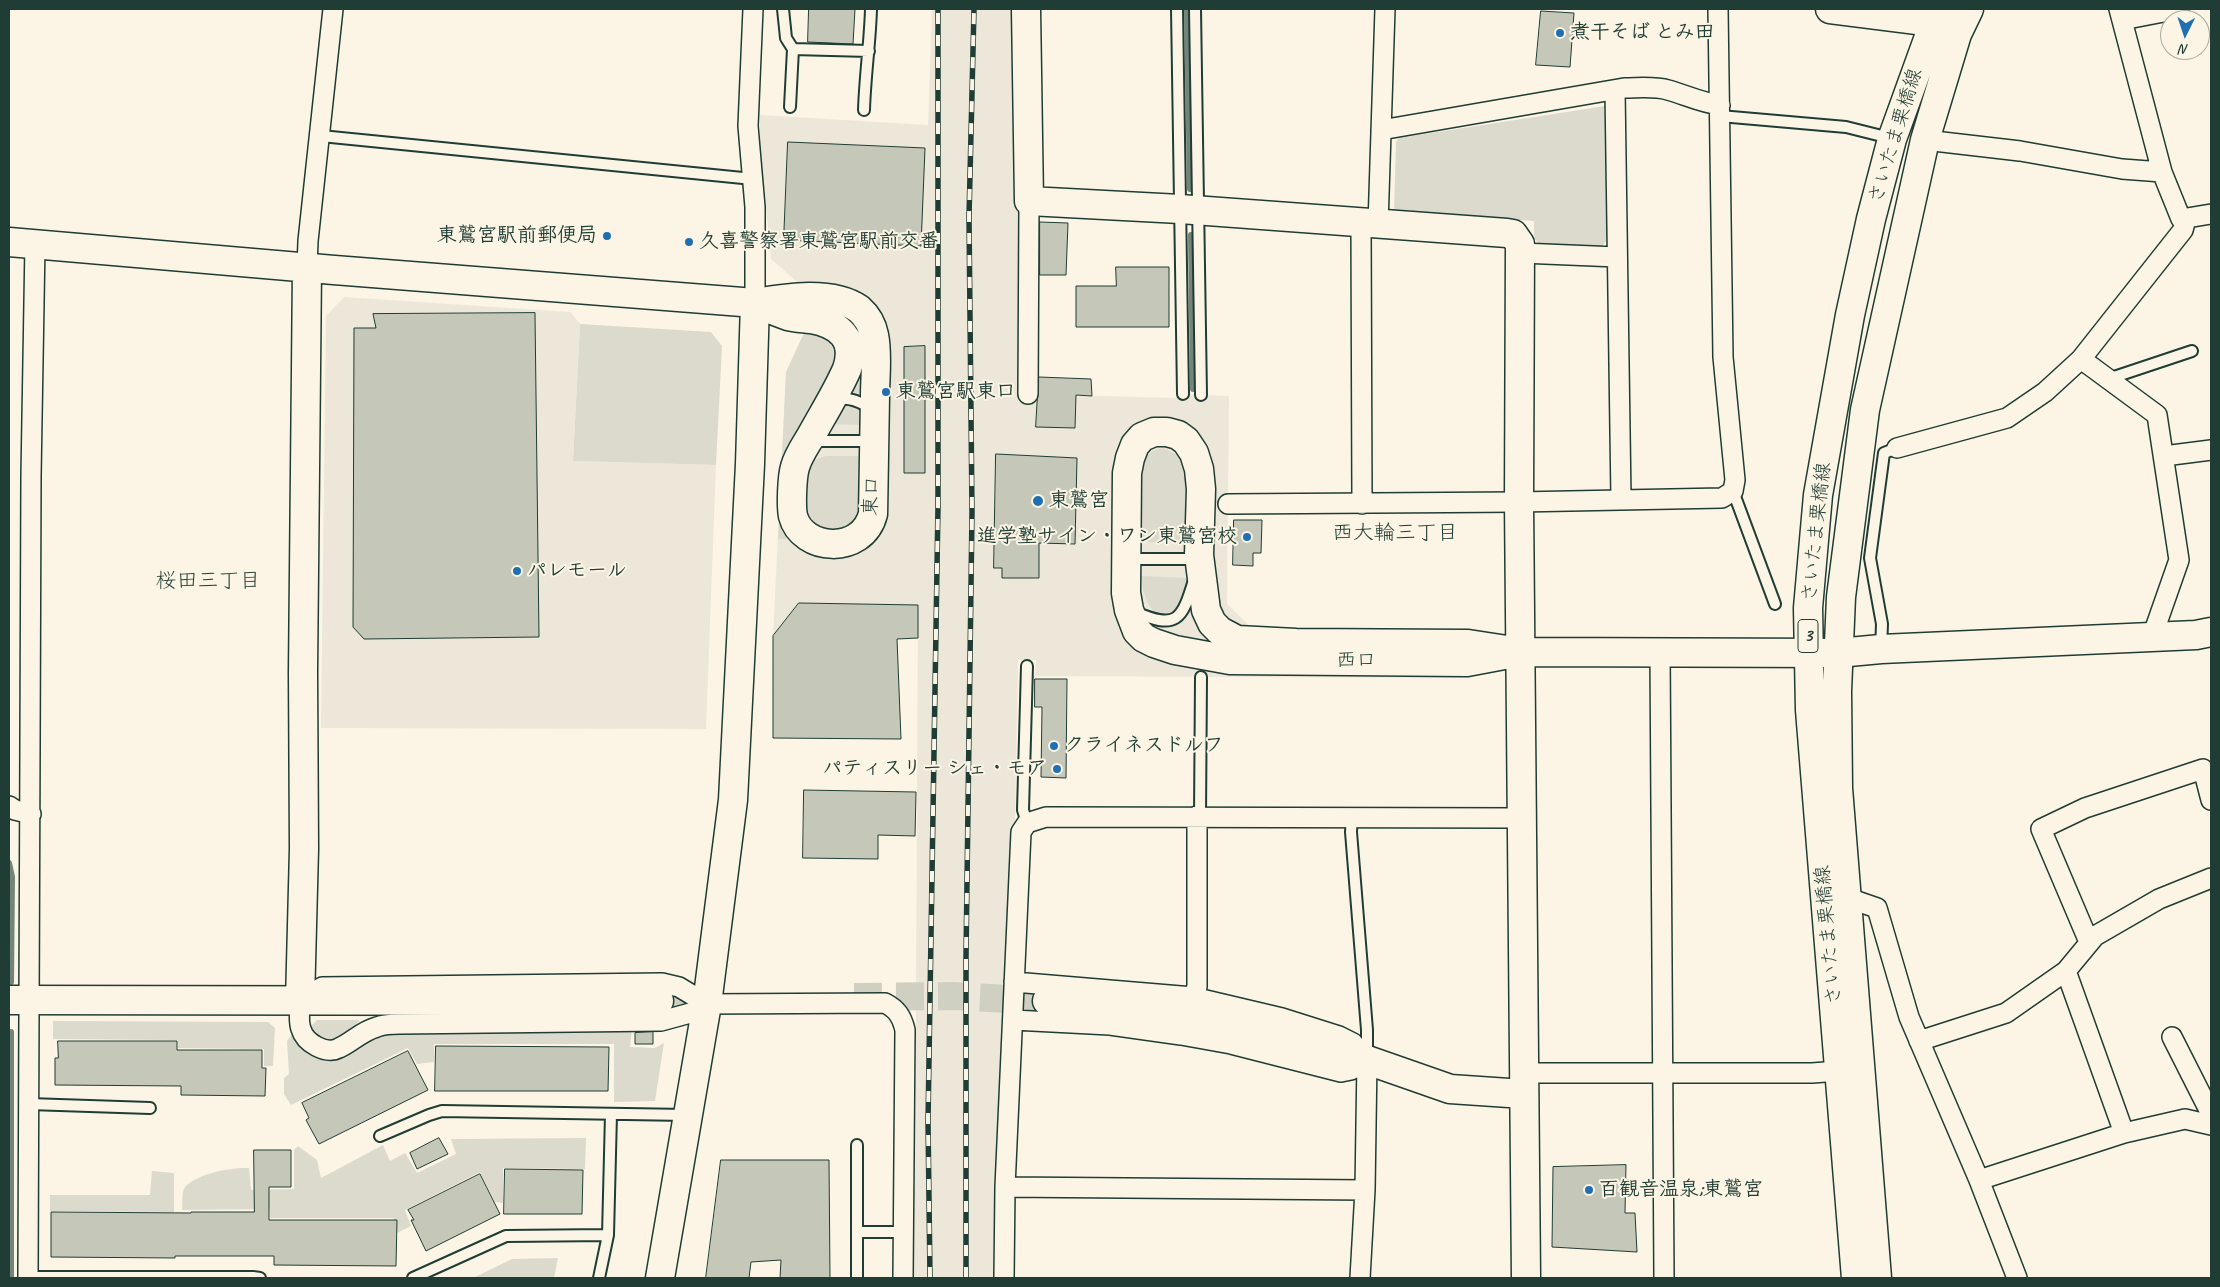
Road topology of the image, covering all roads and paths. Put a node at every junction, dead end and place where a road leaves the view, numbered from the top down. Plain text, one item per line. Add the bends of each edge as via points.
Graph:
1 (333, 9) edge
2 (753, 9) edge
3 (783, 9) edge
4 (871, 9) edge
5 (1026, 9) edge
6 (1177, 9) edge
7 (1195, 9) edge
8 (1385, 9) edge
9 (1718, 9) edge
10 (1830, 9) edge
11 (1969, 9) edge
12 (2179, 9) edge
13 (2121, 14) edge
14 (1936, 15) edge
15 (1957, 34) junction
16 (793, 48) junction
17 (869, 51) junction
18 (1615, 90) junction
19 (790, 107) dead end
20 (864, 110) dead end
21 (1720, 111) junction
22 (1381, 130) junction
23 (321, 136) junction
24 (1892, 139) junction
25 (1925, 140) junction
26 (2162, 172) junction
27 (753, 179) junction
28 (1029, 201) junction
29 (1189, 210) junction
30 (2211, 214) edge
31 (2186, 218) junction
32 (1370, 224) junction
33 (22, 243) edge
34 (1521, 253) junction
35 (1617, 257) junction
36 (308, 268) junction
37 (754, 303) junction
38 (2192, 350) dead end
39 (2081, 359) junction
40 (2108, 379) junction
41 (1028, 394) dead end
42 (1184, 394) dead end
43 (1201, 394) dead end
44 (830, 402) junction
45 (875, 411) junction
46 (874, 441) junction
47 (807, 444) junction
48 (1897, 448) joint
49 (2211, 450) edge
50 (2164, 456) junction
51 (1733, 491) junction
52 (1621, 500) junction
53 (1519, 502) junction
54 (1228, 504) dead end
55 (1362, 504) junction
56 (1199, 555) junction
57 (1126, 559) junction
58 (1775, 604) dead end
59 (1129, 610) junction
60 (2211, 632) edge
61 (2152, 637) junction
62 (1881, 649) junction
63 (1660, 651) junction
64 (1520, 652) junction
65 (1808, 653) junction
66 (1838, 653) junction
67 (1027, 666) dead end
68 (1201, 677) dead end
69 (2211, 800) edge
70 (9, 806) edge
71 (31, 814) junction
72 (1199, 816) junction
73 (1352, 816) junction
74 (1522, 818) junction
75 (1026, 822) junction
76 (2211, 878) edge
77 (1848, 898) junction
78 (2089, 942) junction
79 (2066, 971) junction
80 (1014, 982) junction
81 (1193, 997) junction
82 (19, 1000) edge
83 (659, 1001) tunnel mouth
84 (1047, 1001) tunnel mouth
85 (300, 1002) junction
86 (707, 1004) junction
87 (1013, 1020) junction
88 (2172, 1038) dead end
89 (1919, 1041) junction
90 (1367, 1060) junction
91 (1839, 1071) junction
92 (1663, 1074) junction
93 (1524, 1084) junction
94 (29, 1104) junction
95 (150, 1108) dead end
96 (611, 1114) junction
97 (2211, 1114) edge
98 (688, 1115) junction
99 (2211, 1125) edge
100 (2124, 1133) junction
101 (380, 1136) dead end
102 (857, 1145) dead end
103 (1978, 1180) junction
104 (1005, 1187) junction
105 (1365, 1190) junction
106 (858, 1232) junction
107 (904, 1232) junction
108 (608, 1235) junction
109 (28, 1278) edge
110 (260, 1278) edge
111 (413, 1278) edge
112 (599, 1278) edge
113 (660, 1278) edge
114 (858, 1278) edge
115 (903, 1278) edge
116 (1004, 1278) edge
117 (1360, 1278) edge
118 (1526, 1278) edge
119 (1664, 1278) edge
120 (1856, 1278) edge
121 (1877, 1278) edge
122 (2017, 1278) edge

1 - 23 street
2 - 27 street via 748,126
3 - 16 lane via 786,38
4 - 17 lane
5 - 28 street
6 - 29 lane
7 - 29 lane
8 - 22 street
9 - 21 street
10 - 14 street
11 - 15 street, さいたま栗橋線 / 3
12 - 13 street
13 - 26 street
14 - 15 street
14 - 24 street, さいたま栗橋線 / 3
15 - 25 street, さいたま栗橋線 / 3
16 - 17 lane
16 - 19 lane
17 - 20 lane
18 - 21 street via 1659,89
18 - 22 street
18 - 35 street
21 - 24 lane via 1846,127
21 - 51 street via 1723,357 1735,480
22 - 32 street
23 - 27 lane
23 - 36 street via 308,241
24 - 65 street, さいたま栗橋線 / 3 via 1850,315 1821,476 1808,608
25 - 26 street
25 - 66 street, さいたま栗橋線 / 3 via 1865,410 1841,597
26 - 31 street via 2180,220
27 - 37 street
28 - 29 street
28 - 41 street
29 - 32 street
29 - 42 lane
29 - 43 lane
30 - 31 street
31 - 39 street via 2183,230
32 - 34 street via 1513,234 1520,244
32 - 55 street
33 - 36 street
33 - 71 street via 31,486
34 - 35 street
34 - 53 street
35 - 52 street
36 - 37 street
36 - 85 street
37 - 44 street, 東口 via 789,316 825,322 843,333 851,353 850,361
37 - 45 street, 東口 via 803,297 840,302 860,310 871,324 874,337
37 - 86 street via 750,464 734,778
38 - 40 lane
39 - 40 street
39 - 48 street via 2045,392 2007,418
40 - 50 street via 2157,415
44 - 45 lane via 845,398
44 - 47 street, 東口
45 - 46 street, 東口
46 - 47 lane
46 - 47 street, 東口 via 870,526 859,538 839,544 806,534 793,517 795,468
48 - 62 lane via 1884,453 1870,558 1882,624
49 - 50 street
50 - 61 street via 2179,560
51 - 52 street via 1722,498
51 - 58 lane
52 - 53 street
53 - 55 street
53 - 64 street
54 - 55 street
56 - 57 lane via 1189,559
56 - 57 street, 西口 via 1201,489 1194,453 1178,435 1154,432 1142,437 1130,458
56 - 59 lane via 1186,604 1180,614 1172,620 1159,621
56 - 64 street, 西口 via 1206,610 1220,631 1237,640 1468,644
57 - 59 street, 西口
59 - 64 street, 西口 via 1132,623 1144,638 1175,650 1230,660 1467,662
60 - 61 street
61 - 62 street
62 - 66 street
63 - 64 street
63 - 65 street
63 - 92 street
64 - 74 street
65 - 66 street
65 - 91 street, さいたま栗橋線 / 3
66 - 77 street, さいたま栗橋線 / 3 via 1838,788
67 - 75 lane via 1023,810
68 - 72 lane
69 - 78 street via 2203,768 2085,808 2040,829
70 - 71 street
71 - 82 street
72 - 73 street
72 - 75 street via 1046,817
72 - 81 street via 1197,986
73 - 74 street
73 - 90 lane
74 - 93 street
75 - 80 street via 1021,832
76 - 78 street via 2159,899
77 - 89 street via 1877,908
77 - 121 street, さいたま栗橋線 / 3
78 - 79 street
79 - 89 street via 2006,1013
79 - 100 street
80 - 81 street
80 - 87 street
81 - 90 street via 1282,1018 1339,1036 1353,1043
82 - 85 street
82 - 94 street
83 - 85 street
84 - 90 street via 1105,1004 1204,1017 1270,1031
85 - 86 street via 322,987 662,983 679,988
85 - 86 street via 301,1029 306,1040 330,1050 338,1049 376,1027 388,1025 661,1021 694,1012
86 - 98 street
86 - 107 street via 885,1002 898,1012 905,1030
87 - 90 street via 1110,1025 1181,1035 1340,1072 1351,1070
87 - 104 street
88 - 97 street
89 - 103 street
90 - 93 street via 1450,1089
90 - 105 street
91 - 92 street
91 - 120 street, さいたま栗橋線 / 3
92 - 93 street
92 - 119 street
93 - 118 street
94 - 95 lane
94 - 109 street
96 - 98 lane
96 - 101 lane via 442,1112 429,1114
96 - 108 lane
98 - 113 street
99 - 100 street via 2185,1119
100 - 103 street
102 - 106 lane
103 - 122 street
104 - 105 street
104 - 116 street
105 - 117 street
106 - 107 lane
106 - 114 lane
107 - 115 street
108 - 111 lane via 506,1236
108 - 112 lane
109 - 110 lane

